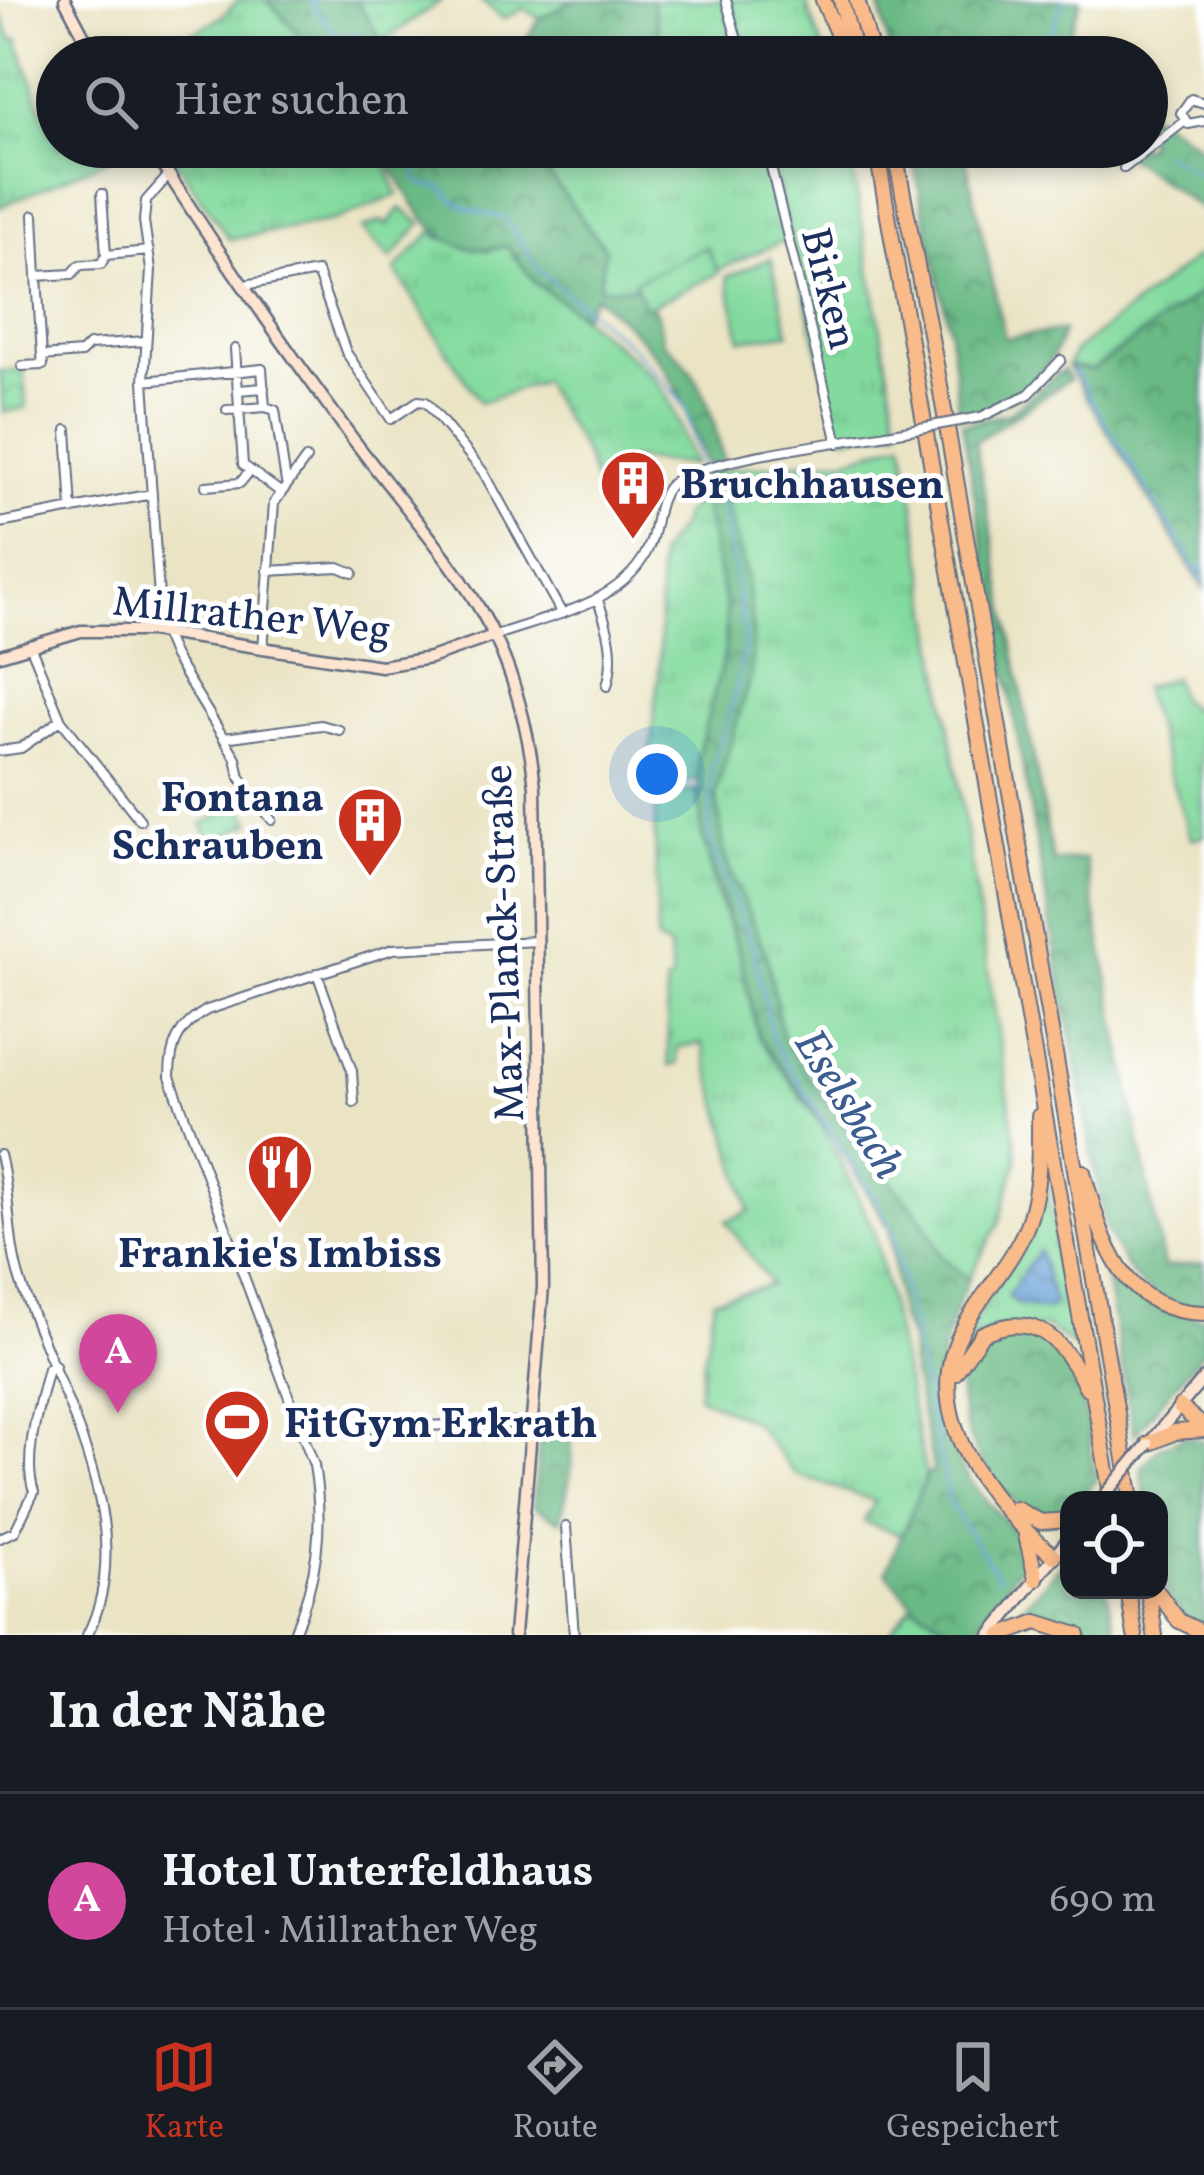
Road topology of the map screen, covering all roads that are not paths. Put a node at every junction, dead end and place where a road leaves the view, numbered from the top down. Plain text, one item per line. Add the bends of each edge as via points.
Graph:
1 (65, 0) edge
2 (726, 0) edge
3 (823, 0) edge
4 (841, 0) edge
5 (857, 0) edge
6 (84, 36) edge
7 (736, 36) edge
8 (841, 36) edge
9 (847, 36) edge
10 (867, 36) edge
11 (1204, 103) edge
12 (1185, 121) junction
13 (1204, 121) edge
14 (1168, 134) edge
15 (164, 168) edge
16 (771, 168) edge
17 (881, 168) edge
18 (898, 168) edge
19 (169, 175) junction
20 (102, 194) dead end
21 (34, 215) dead end
22 (148, 251) junction
23 (106, 255) junction
24 (37, 276) junction
25 (244, 285) junction
26 (146, 341) junction
27 (235, 350) dead end
28 (42, 356) junction
29 (1061, 360) dead end
30 (22, 366) dead end
31 (236, 372) junction
32 (144, 381) junction
33 (264, 388) junction
34 (238, 390) junction
35 (265, 407) junction
36 (239, 409) junction
37 (227, 410) dead end
38 (67, 430) dead end
39 (838, 442) junction
40 (306, 459) dead end
41 (249, 472) junction
42 (206, 486) dead end
43 (282, 486) junction
44 (152, 494) junction
45 (72, 510) junction
46 (0, 523) edge
47 (268, 571) junction
48 (353, 573) dead end
49 (597, 598) junction
50 (561, 612) junction
51 (163, 633) junction
52 (496, 635) junction
53 (30, 645) junction
54 (263, 650) junction
55 (0, 655) edge
56 (607, 686) dead end
57 (61, 720) junction
58 (339, 730) dead end
59 (224, 738) junction
60 (0, 751) edge
61 (140, 820) dead end
62 (272, 820) dead end
63 (538, 941) junction
64 (317, 973) junction
65 (1039, 1081) junction
66 (354, 1102) dead end
67 (1064, 1104) junction
68 (0, 1155) edge
69 (5, 1204) edge
70 (1204, 1313) edge
71 (56, 1365) junction
72 (1204, 1378) edge
73 (949, 1394) junction
74 (1095, 1403) junction
75 (1180, 1407) junction
76 (536, 1423) junction
77 (1204, 1428) edge
78 (304, 1429) junction
79 (1148, 1444) junction
80 (1109, 1491) edge
81 (1110, 1491) edge
82 (1130, 1491) edge
83 (1006, 1504) junction
84 (1017, 1520) junction
85 (1060, 1521) edge
86 (566, 1527) dead end
87 (0, 1538) edge
88 (1060, 1549) edge
89 (1054, 1556) junction
90 (1036, 1579) junction
91 (1129, 1599) edge
92 (1153, 1599) edge
93 (1160, 1599) edge
94 (1204, 1633) edge
95 (87, 1635) edge
96 (293, 1635) edge
97 (514, 1635) edge
98 (574, 1635) edge
99 (992, 1635) edge
100 (1002, 1635) edge
101 (1078, 1635) edge
102 (1135, 1635) edge
103 (1155, 1635) edge

1 - 6 street
2 - 7 street
3 - 8 highway
4 - 9 highway
5 - 10 highway
11 - 12 street via 1184,104
12 - 13 street
12 - 14 street
15 - 19 street, Max-Planck-Straße
16 - 39 street, Birken
17 - 65 highway
18 - 67 highway
19 - 22 street via 146,201
19 - 25 street, Max-Planck-Straße
20 - 23 street
21 - 24 street
22 - 23 street
22 - 26 street
23 - 24 street via 72,274
24 - 28 street
25 - 50 street via 317,272 346,352 391,419 426,402 484,473
25 - 52 street, Max-Planck-Straße via 455,564
26 - 28 street
26 - 32 street
27 - 31 street
28 - 30 street via 43,364
29 - 39 street, bridge via 1029,394 981,417
31 - 32 street
31 - 33 street via 262,369
31 - 34 street
32 - 44 street
33 - 34 street
33 - 35 street
34 - 36 street
35 - 36 street
35 - 43 street via 275,410
36 - 37 street
36 - 41 street
38 - 45 street
39 - 49 street via 701,469 670,485 642,561
40 - 43 street
41 - 42 street via 240,483
41 - 43 street
43 - 47 street
44 - 45 street
44 - 51 street
45 - 46 street
47 - 48 street
47 - 54 street
49 - 50 street
49 - 56 street via 610,634
50 - 52 street
51 - 53 street, Millrather Weg via 81,631
51 - 54 street, Millrather Weg
51 - 59 street
52 - 54 street, Millrather Weg via 399,665
52 - 63 street, Max-Planck-Straße via 533,768
53 - 55 street, Millrather Weg
53 - 57 street
57 - 60 street via 21,748
57 - 61 street
58 - 59 street via 321,725
59 - 62 street
63 - 64 street via 393,949
63 - 76 street, Max-Planck-Straße via 543,1287
64 - 66 street via 352,1071
64 - 78 street via 186,1022 170,1062
65 - 73 highway via 1029,1220 954,1347
65 - 74 highway
67 - 70 highway via 1114,1265 1156,1304
67 - 82 highway
68 - 69 street
69 - 71 street via 16,1267
71 - 87 street via 41,1396 29,1478 34,1492 15,1531
71 - 95 street via 106,1529 105,1587
72 - 75 street
73 - 74 highway via 971,1344 1019,1323 1061,1343
73 - 83 highway via 963,1452
74 - 81 highway
75 - 77 highway
75 - 79 street
76 - 78 street
76 - 97 street, Max-Planck-Straße
77 - 79 highway
78 - 96 street via 321,1515 314,1577
79 - 80 street, bridge
83 - 84 highway
83 - 85 highway via 1042,1522
84 - 89 highway
84 - 90 highway
86 - 98 street
88 - 89 street
89 - 90 street
90 - 99 street
91 - 102 highway
92 - 103 highway
93 - 94 highway
100 - 101 highway via 1037,1622

